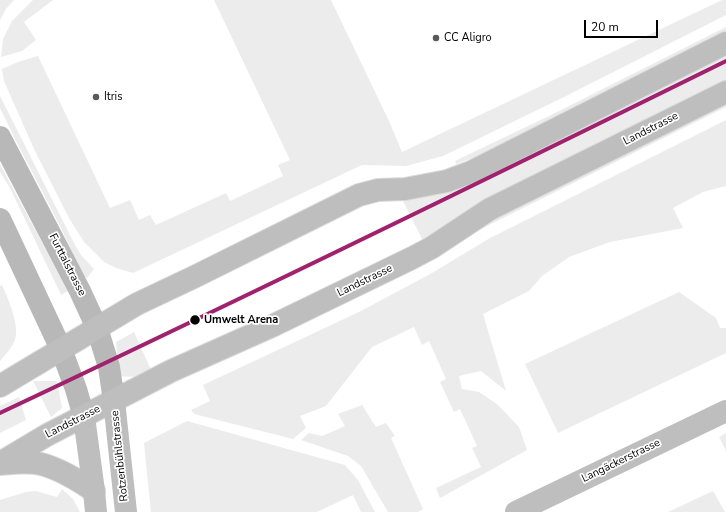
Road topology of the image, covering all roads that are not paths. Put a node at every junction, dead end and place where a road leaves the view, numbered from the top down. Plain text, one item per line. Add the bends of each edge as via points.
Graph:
1 (726, 43) edge
2 (726, 92) edge
3 (0, 137) edge
4 (0, 219) edge
5 (97, 328) junction
6 (62, 349) junction
7 (0, 386) edge
8 (114, 401) junction
9 (726, 411) edge
10 (84, 416) junction
11 (0, 464) edge
12 (95, 502) edge
13 (126, 512) edge
14 (516, 512) edge

1 - 5 main road via 471,172 433,184 378,190 359,195 143,301
2 - 8 main road, Landstrasse via 490,209 412,258
3 - 5 main road, Furttalstrasse
4 - 6 main road
5 - 6 main road
5 - 8 main road, Furttalstrasse via 109,367
6 - 7 main road
6 - 10 main road
8 - 10 main road, Landstrasse
8 - 13 main road, Rotzenbühlstrasse
9 - 14 main road, Langäckerstrasse
10 - 11 main road, Landstrasse
10 - 12 main road
11 - 12 main road via 40,464 72,477

